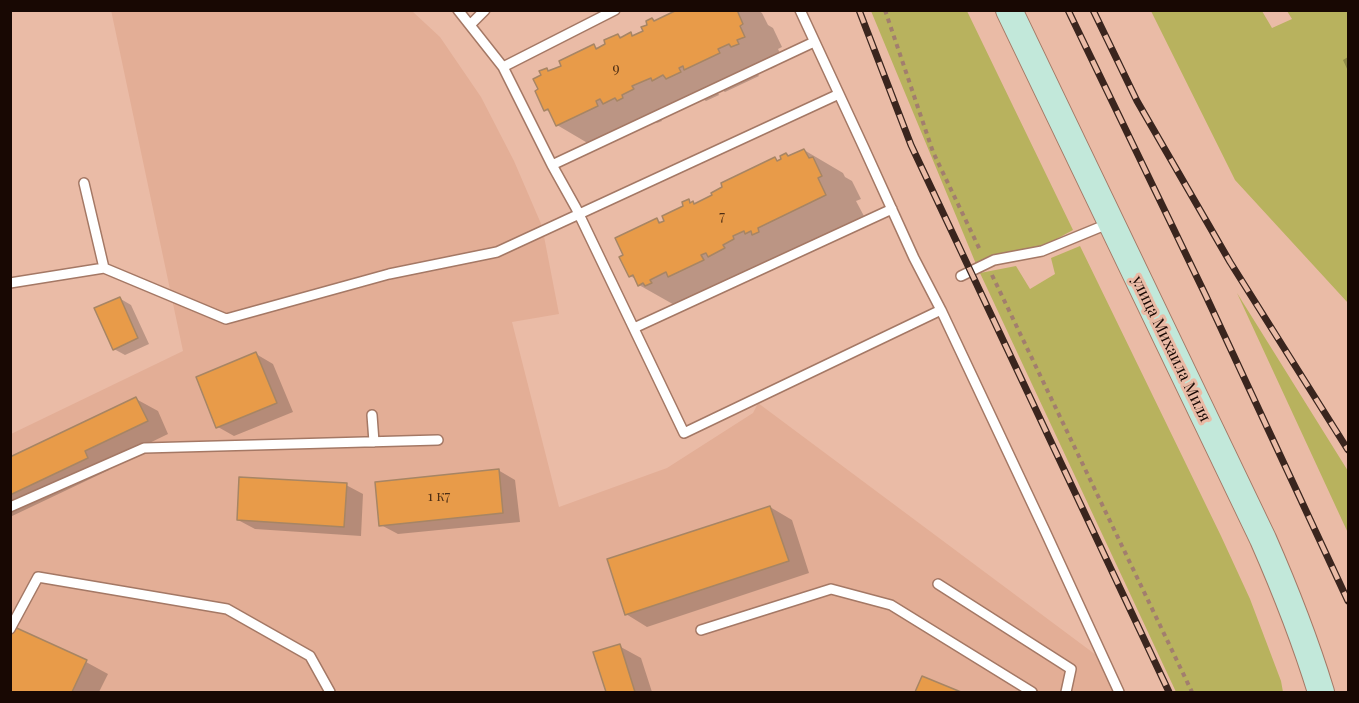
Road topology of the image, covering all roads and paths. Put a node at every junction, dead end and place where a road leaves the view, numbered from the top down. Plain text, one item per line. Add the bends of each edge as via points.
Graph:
1 (458, 10) edge
2 (485, 10) edge
3 (615, 10) edge
4 (800, 10) edge
5 (885, 10) edge
6 (1009, 10) edge
7 (470, 25) junction
8 (814, 42) junction
9 (503, 67) junction
10 (839, 94) junction
11 (552, 165) junction
12 (84, 183) dead end
13 (892, 209) junction
14 (579, 214) junction
15 (1111, 223) junction
16 (986, 264) junction
17 (104, 268) junction
18 (961, 276) dead end
19 (10, 284) edge
20 (941, 310) junction
21 (634, 328) junction
22 (372, 415) dead end
23 (438, 440) dead end
24 (374, 442) junction
25 (10, 507) edge
26 (938, 584) dead end
27 (10, 629) edge
28 (701, 630) dead end
29 (330, 693) edge
30 (1032, 693) edge
31 (1066, 693) edge
32 (1119, 693) edge
33 (1192, 693) edge
34 (1321, 693) edge

1 - 7 lane
2 - 7 lane
3 - 9 lane
4 - 8 lane
5 - 16 path via 933,152
6 - 15 main road, улица Михаила Миля
7 - 9 lane
8 - 10 lane
8 - 11 lane
9 - 11 lane
10 - 13 lane
10 - 14 lane
11 - 14 lane
12 - 17 lane
13 - 20 lane
13 - 21 lane
14 - 17 lane via 497,252 389,274 226,319
14 - 21 lane
15 - 16 lane via 1042,251
15 - 34 main road, улица Михаила Миля via 1263,539
16 - 18 lane
16 - 33 path
17 - 19 lane
20 - 21 lane via 684,433
20 - 32 lane
22 - 24 lane
23 - 24 lane
24 - 25 lane via 144,448
26 - 31 lane via 1071,669
27 - 29 lane via 38,577 227,609 310,657
28 - 30 lane via 831,589 891,605

